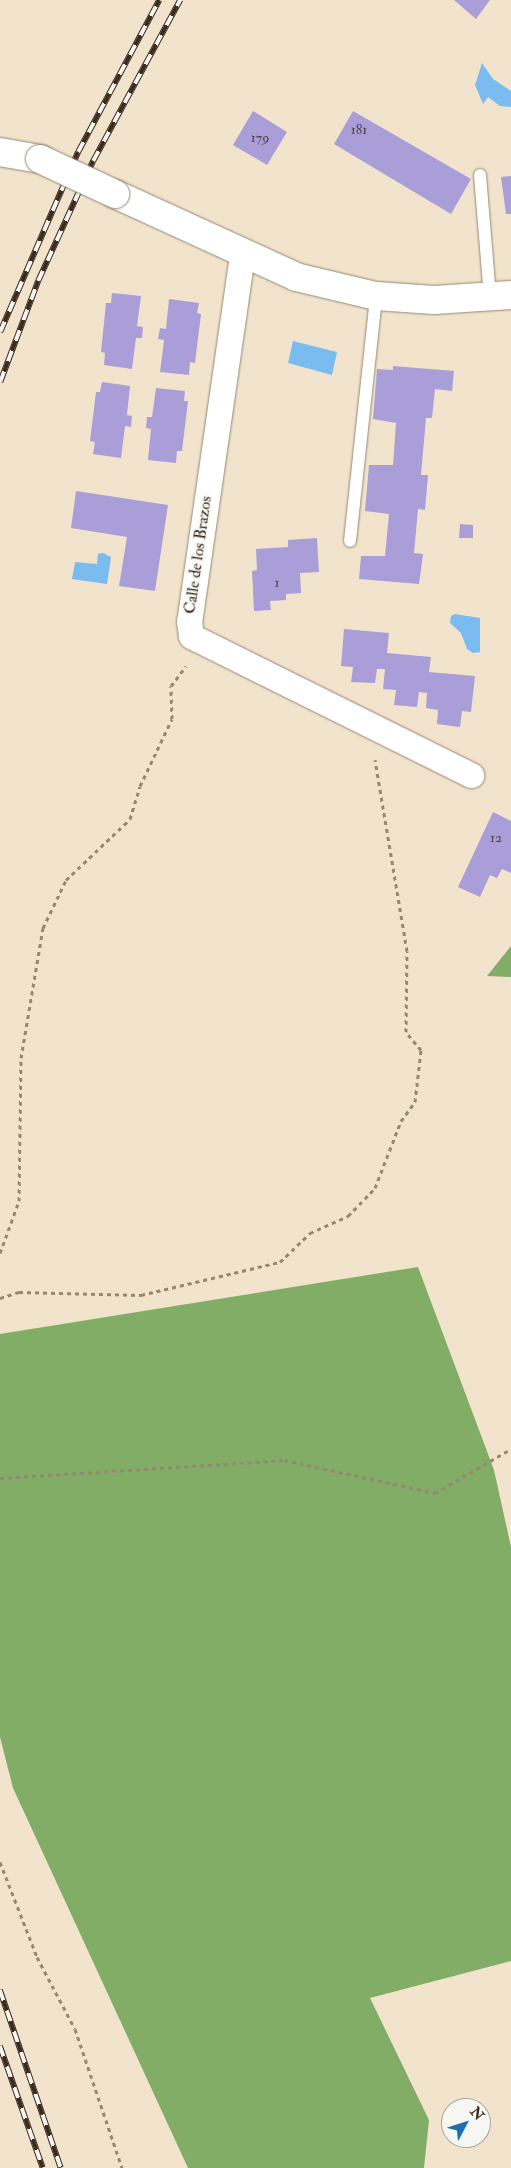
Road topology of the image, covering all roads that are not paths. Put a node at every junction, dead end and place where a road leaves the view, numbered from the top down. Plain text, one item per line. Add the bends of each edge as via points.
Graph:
1 (0, 152) edge
2 (480, 175) dead end
3 (242, 255) junction
4 (376, 296) junction
5 (500, 296) edge
6 (350, 541) dead end
7 (471, 775) dead end

1 - 3 main road, bridge via 40,159
2 - 5 lane
3 - 4 main road via 296,277
3 - 7 street, Calle de los Brazos via 189,621 192,636
4 - 5 main road via 434,300
4 - 6 lane

